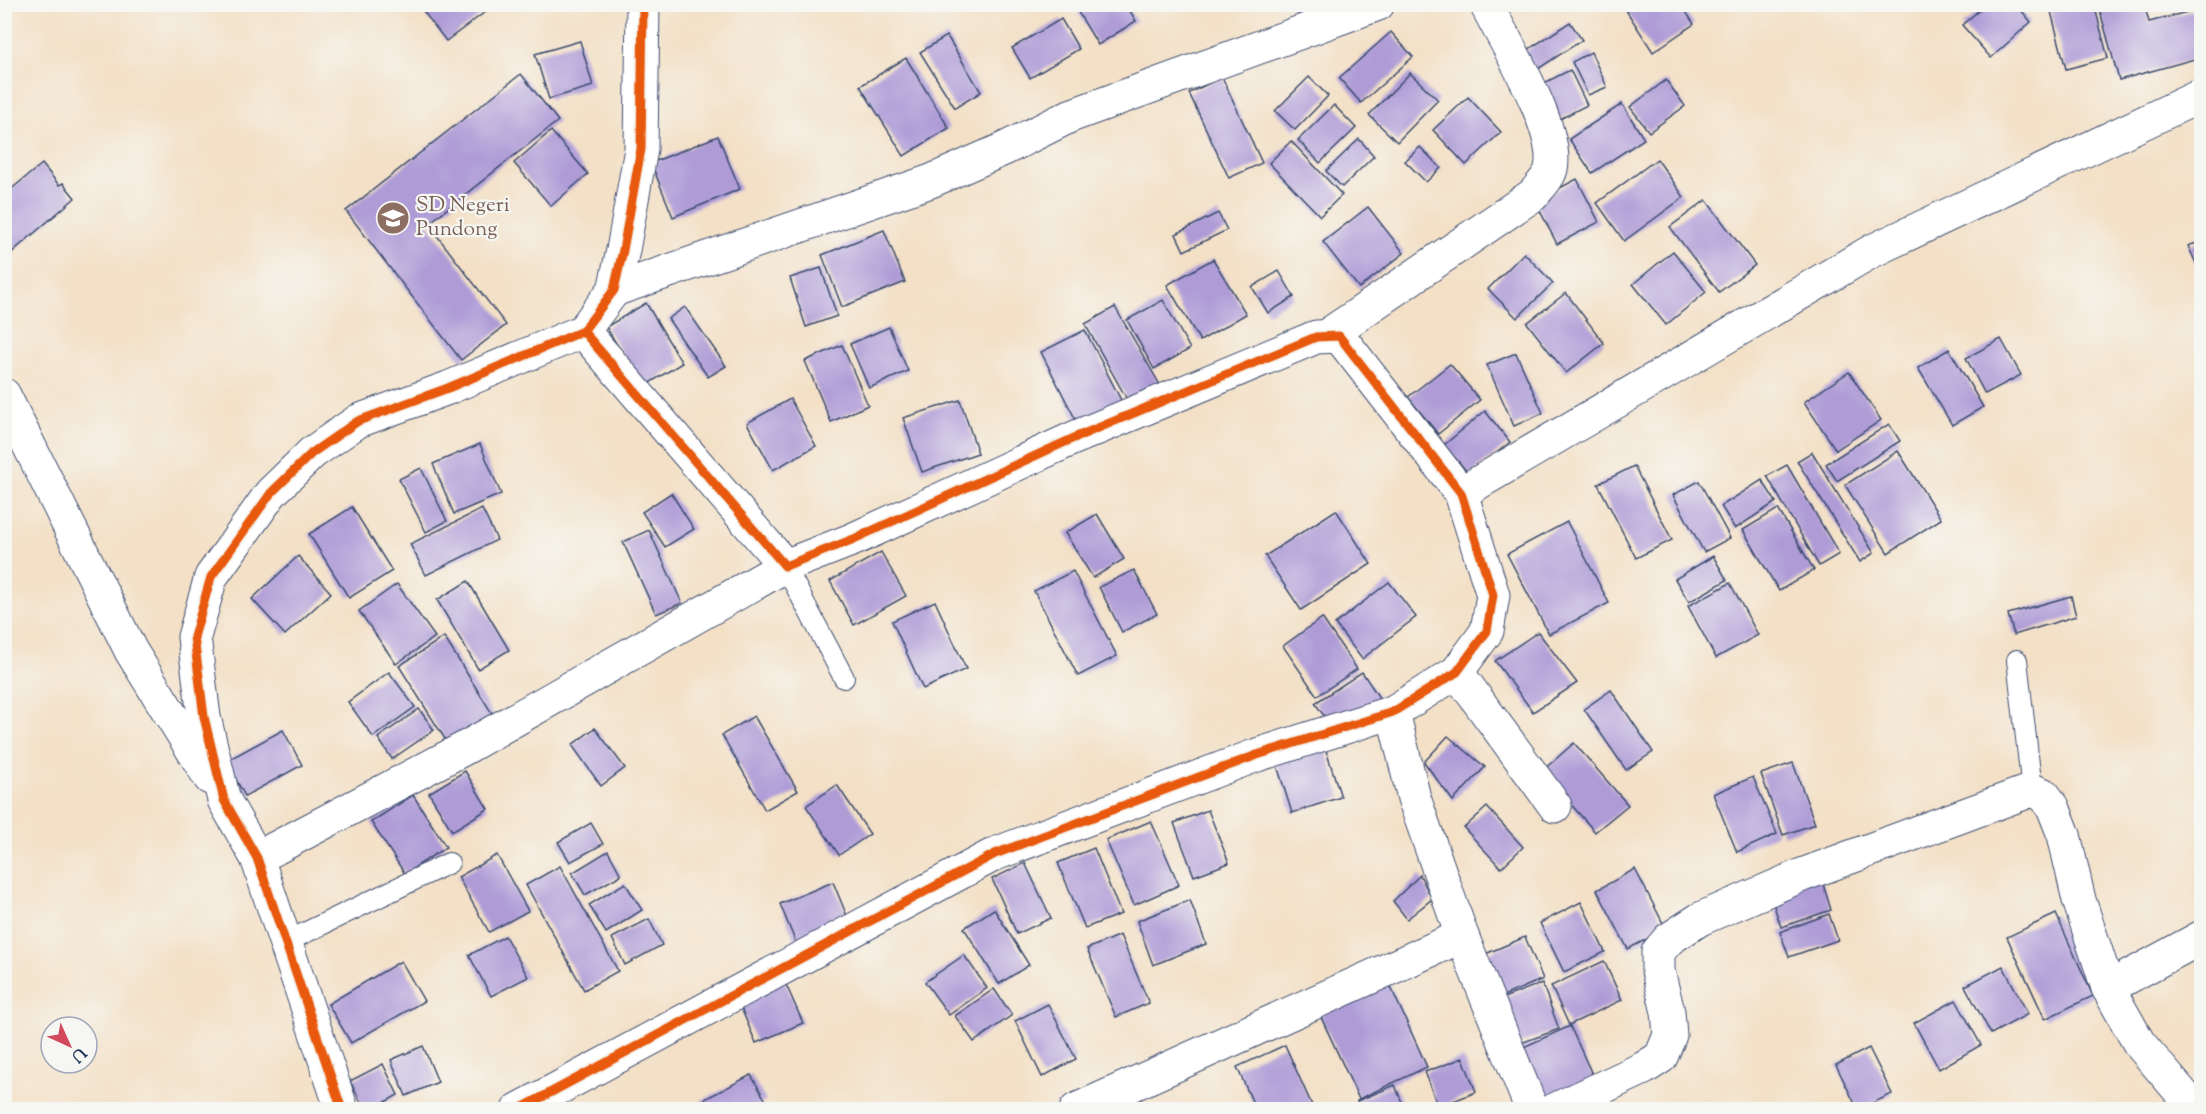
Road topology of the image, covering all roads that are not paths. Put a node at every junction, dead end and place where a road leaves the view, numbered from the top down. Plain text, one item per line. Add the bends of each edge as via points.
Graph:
1 (643, 4) edge
2 (1378, 4) edge
3 (1486, 4) edge
4 (2202, 95) edge
5 (614, 290) junction
6 (583, 332) junction
7 (1328, 335) junction
8 (4, 395) edge
9 (1461, 493) junction
10 (785, 566) junction
11 (2017, 660) dead end
12 (1457, 672) junction
13 (843, 678) dead end
14 (1394, 712) junction
15 (2032, 790) junction
16 (224, 800) junction
17 (1556, 806) dead end
18 (257, 858) junction
19 (449, 863) dead end
20 (1462, 936) junction
21 (2202, 937) edge
22 (286, 942) junction
23 (2108, 988) junction
24 (342, 1110) edge
25 (518, 1110) edge
26 (1076, 1110) edge
27 (1532, 1110) edge
28 (1554, 1110) edge
29 (2196, 1110) edge

1 - 5 street via 641,149
2 - 5 street via 1070,116 931,181
3 - 7 street via 1543,117 1552,146 1551,171 1533,195
4 - 9 street via 1872,251
5 - 6 street
6 - 10 street
6 - 16 street via 358,421 312,453 265,502 211,577 194,638 204,717
7 - 9 street via 1339,336 1348,344
7 - 10 street via 1074,438 854,539
8 - 16 street via 131,651
9 - 12 street via 1493,595 1487,631
10 - 13 lane
10 - 18 street via 465,748
11 - 15 lane
12 - 14 street
12 - 17 street
14 - 20 street via 1414,798
14 - 25 street via 1257,755 995,854
15 - 23 street via 2044,795 2053,807 2064,835 2079,900
15 - 28 street via 1802,875 1700,919 1670,939 1658,952 1670,1035 1661,1057
16 - 18 street
18 - 22 street
19 - 22 lane
20 - 26 street
20 - 27 street
21 - 23 street
22 - 24 street
23 - 29 street via 2139,1043

